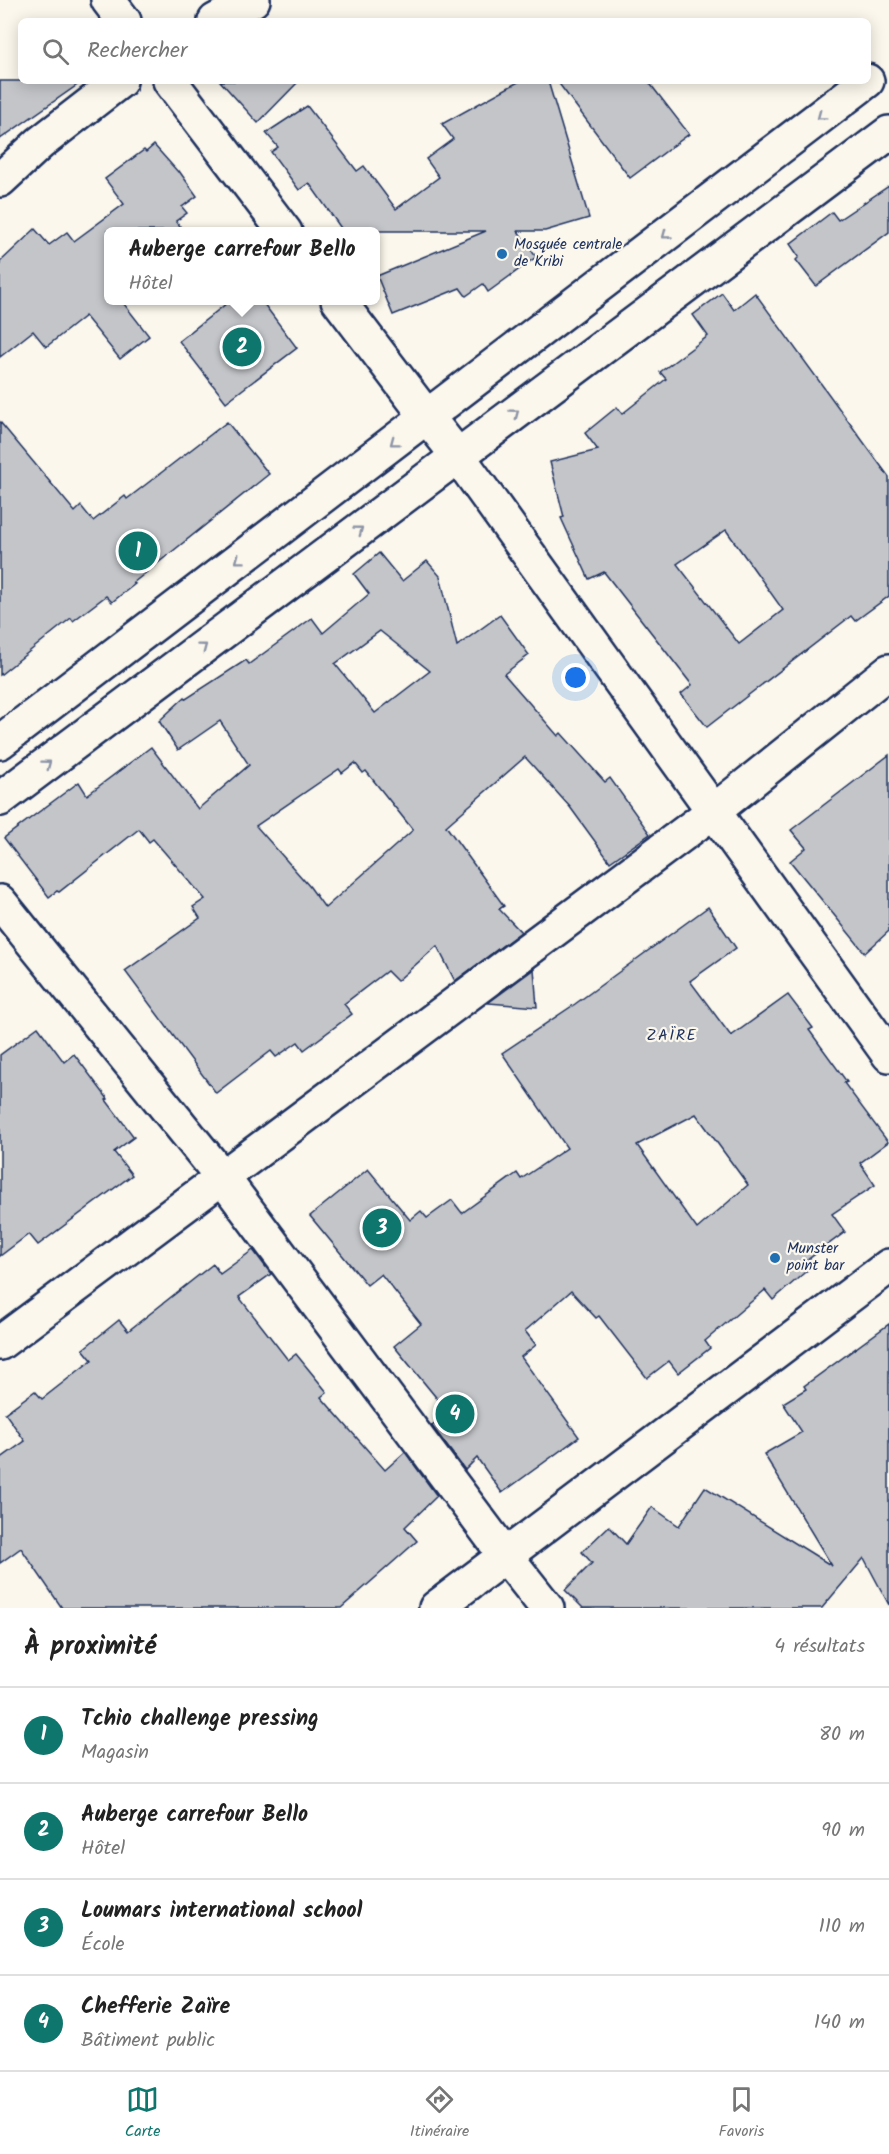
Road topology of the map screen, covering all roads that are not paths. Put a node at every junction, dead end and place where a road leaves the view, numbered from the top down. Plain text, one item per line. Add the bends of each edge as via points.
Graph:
1 (108, 0) edge
2 (253, 0) edge
3 (122, 18) edge
4 (220, 18) edge
5 (889, 64) edge
6 (871, 79) edge
7 (116, 84) edge
8 (172, 84) edge
9 (864, 84) edge
10 (889, 134) edge
11 (0, 180) edge
12 (282, 227) edge
13 (342, 305) edge
14 (427, 417) junction
15 (458, 456) junction
16 (889, 671) edge
17 (0, 742) edge
18 (0, 799) edge
19 (714, 811) junction
20 (0, 902) edge
21 (889, 1055) edge
22 (223, 1178) junction
23 (889, 1266) edge
24 (0, 1343) edge
25 (505, 1555) junction
26 (436, 1608) edge
27 (547, 1608) edge

1 - 3 street
2 - 4 street
5 - 6 street
7 - 11 street via 40,143
8 - 12 street
9 -> 14 street
15 -> 10 street
13 - 14 street
14 - 15 street
14 -> 17 street
18 -> 15 street
15 - 19 street
16 - 19 street
19 - 21 street
19 - 22 street
20 - 22 street
22 - 24 street
22 - 25 street
23 - 25 street
25 - 26 street
25 - 27 street

